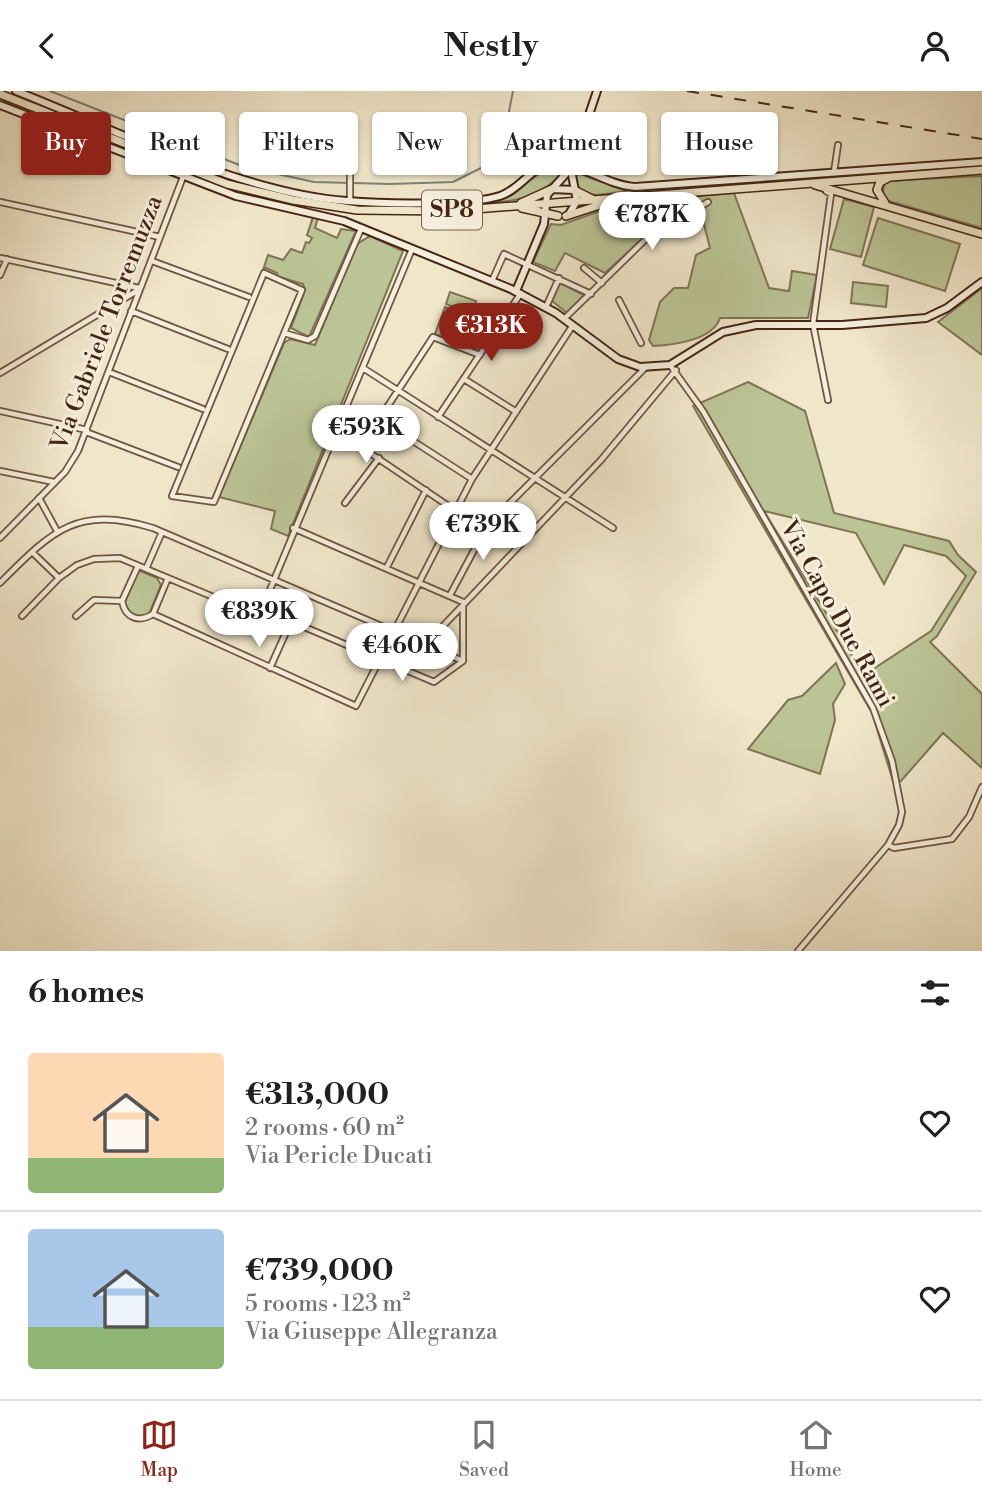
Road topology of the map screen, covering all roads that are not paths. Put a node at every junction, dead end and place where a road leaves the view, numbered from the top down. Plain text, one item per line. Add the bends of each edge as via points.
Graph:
1 (16, 91) edge
2 (597, 91) edge
3 (0, 95) edge
4 (0, 105) edge
5 (590, 112) edge
6 (838, 145) dead end
7 (982, 162) edge
8 (982, 170) edge
9 (834, 173) junction
10 (530, 175) edge
11 (565, 175) edge
12 (572, 175) edge
13 (590, 175) edge
14 (902, 175) junction
15 (350, 176) dead end
16 (183, 177) junction
17 (800, 183) junction
18 (552, 189) junction
19 (574, 190) junction
20 (830, 190) junction
21 (616, 199) junction
22 (593, 200) junction
23 (577, 201) junction
24 (0, 202) edge
25 (350, 202) junction
26 (708, 202) dead end
27 (886, 204) junction
28 (514, 206) junction
29 (547, 210) junction
30 (562, 216) junction
31 (544, 225) junction
32 (361, 229) junction
33 (982, 234) edge
34 (160, 237) junction
35 (412, 249) junction
36 (0, 258) edge
37 (7, 259) junction
38 (152, 261) junction
39 (527, 263) junction
40 (584, 268) dead end
41 (0, 275) edge
42 (559, 278) junction
43 (492, 281) junction
44 (982, 282) edge
45 (602, 283) junction
46 (140, 288) junction
47 (519, 292) junction
48 (591, 294) junction
49 (249, 297) dead end
50 (619, 300) dead end
51 (546, 307) junction
52 (131, 311) junction
53 (564, 319) junction
54 (813, 324) junction
55 (573, 325) junction
56 (284, 333) junction
57 (641, 343) dead end
58 (228, 349) dead end
59 (480, 355) junction
60 (670, 365) junction
61 (363, 368) junction
62 (645, 368) junction
63 (676, 370) junction
64 (109, 372) junction
65 (0, 373) edge
66 (464, 379) junction
67 (397, 390) junction
68 (828, 400) dead end
69 (203, 408) dead end
70 (0, 411) edge
71 (515, 411) junction
72 (438, 417) junction
73 (379, 419) junction
74 (87, 431) junction
75 (490, 451) junction
76 (379, 458) junction
77 (178, 467) dead end
78 (0, 471) edge
79 (472, 479) junction
80 (534, 479) junction
81 (55, 482) junction
82 (426, 490) junction
83 (38, 498) junction
84 (563, 498) junction
85 (345, 503) dead end
86 (456, 511) junction
87 (293, 528) junction
88 (613, 528) dead end
89 (57, 531) junction
90 (163, 532) junction
91 (0, 538) edge
92 (32, 552) junction
93 (138, 566) junction
94 (387, 568) junction
95 (146, 569) junction
96 (59, 578) junction
97 (168, 578) junction
98 (272, 581) junction
99 (420, 581) junction
100 (0, 583) edge
101 (450, 594) junction
102 (121, 601) junction
103 (463, 602) junction
104 (262, 609) junction
105 (153, 614) junction
106 (22, 616) dead end
107 (76, 616) dead end
108 (291, 621) junction
109 (393, 633) junction
110 (424, 646) junction
111 (380, 660) junction
112 (463, 661) junction
113 (270, 668) junction
114 (982, 787) edge
115 (888, 845) junction
116 (798, 951) edge

1 - 25 main road via 212,168 270,186
2 - 5 main road
3 - 28 main road, SP8 via 200,175 271,195 389,211
4 - 16 main road
6 - 9 street
7 - 9 main road
8 - 14 main road, SP8
9 - 13 main road via 635,187
10 - 25 main road via 512,191 493,197
11 - 18 main road
12 - 19 main road
14 - 17 main road, SP8
14 - 27 main road via 878,185 877,195
15 - 25 street
16 - 32 main road via 245,199 328,216
16 - 34 street, Via Gabriele Torremuzza
17 - 20 main road
17 - 21 main road, SP8
18 - 19 main road
18 - 28 main road
18 - 29 main road
19 - 22 main road
19 - 23 main road
20 - 27 main road
20 - 54 street
21 - 22 main road, SP8
21 - 30 main road
22 - 23 main road, SP8
23 - 29 main road, SP8
23 - 30 main road via 575,210
24 - 34 street
26 - 45 street via 649,236
27 - 33 main road
28 - 29 main road, SP8
29 - 30 main road
29 - 31 main road
30 - 31 main road
31 - 39 main road
32 - 35 main road
32 - 56 street via 315,337
34 - 38 street, Via Gabriele Torremuzza
35 - 43 main road
35 - 61 street
36 - 37 street
37 - 41 street
37 - 46 street
38 - 46 street, Via Gabriele Torremuzza
38 - 49 street
39 - 42 street
39 - 43 street via 504,254
39 - 47 main road
40 - 45 street
42 - 48 street
42 - 51 street
43 - 47 main road
44 - 54 main road via 926,318
45 - 48 street
46 - 52 street, Via Gabriele Torremuzza
46 - 65 street
47 - 51 main road
47 - 59 street
48 - 53 street
50 - 57 street
51 - 53 main road
52 - 58 street
52 - 64 street, Via Gabriele Torremuzza
53 - 55 main road
54 - 60 main road via 774,323 729,330
54 - 68 street
55 - 62 main road via 620,360
55 - 71 street
56 - 56 street via 302,290 264,273 172,496 214,502
59 - 66 street
59 - 67 street via 433,337
60 - 62 main road
60 - 63 street, Via Capo Due Rami
61 - 67 street
61 - 87 street
62 - 80 street
63 - 84 street
63 - 115 street, Via Capo Due Rami via 873,708 892,761 902,812
64 - 69 street
64 - 74 street, Via Gabriele Torremuzza
66 - 71 street
66 - 72 street
67 - 72 street
67 - 73 street
70 - 74 street
71 - 75 street
72 - 75 street
73 - 76 street via 361,447
73 - 79 street
74 - 77 street
74 - 81 street, Via Gabriele Torremuzza via 72,463
75 - 79 street
75 - 80 street
76 - 82 street
76 - 85 street
78 - 81 street
79 - 86 street
80 - 84 street
80 - 101 street via 486,526
81 - 83 street, Via Gabriele Torremuzza
82 - 86 street
82 - 94 street
83 - 89 street
83 - 91 street, Via Gabriele Torremuzza
84 - 88 street
84 - 103 street
86 - 99 street
87 - 94 street
87 - 98 street
89 - 90 street via 102,519 127,520
89 - 92 street
90 - 95 street
90 - 98 street
92 - 96 street
92 - 100 street
93 - 95 street
93 - 96 street via 121,558 94,559
93 - 102 street
94 - 99 street
95 - 97 street
96 - 106 street
97 - 104 street via 259,616
97 - 105 street
98 - 104 street
98 - 109 street
99 - 101 street
99 - 109 street
101 - 103 street
102 - 105 street via 131,617
102 - 107 street via 94,600
103 - 110 street
103 - 112 street
104 - 108 street
105 - 113 street
108 - 111 street
108 - 113 street
109 - 110 street
109 - 111 street
110 - 112 street
111 - 112 street via 434,682
111 - 113 street via 356,706
114 - 115 street via 969,817 952,839 894,848
115 - 116 street, Via Capo Due Rami

